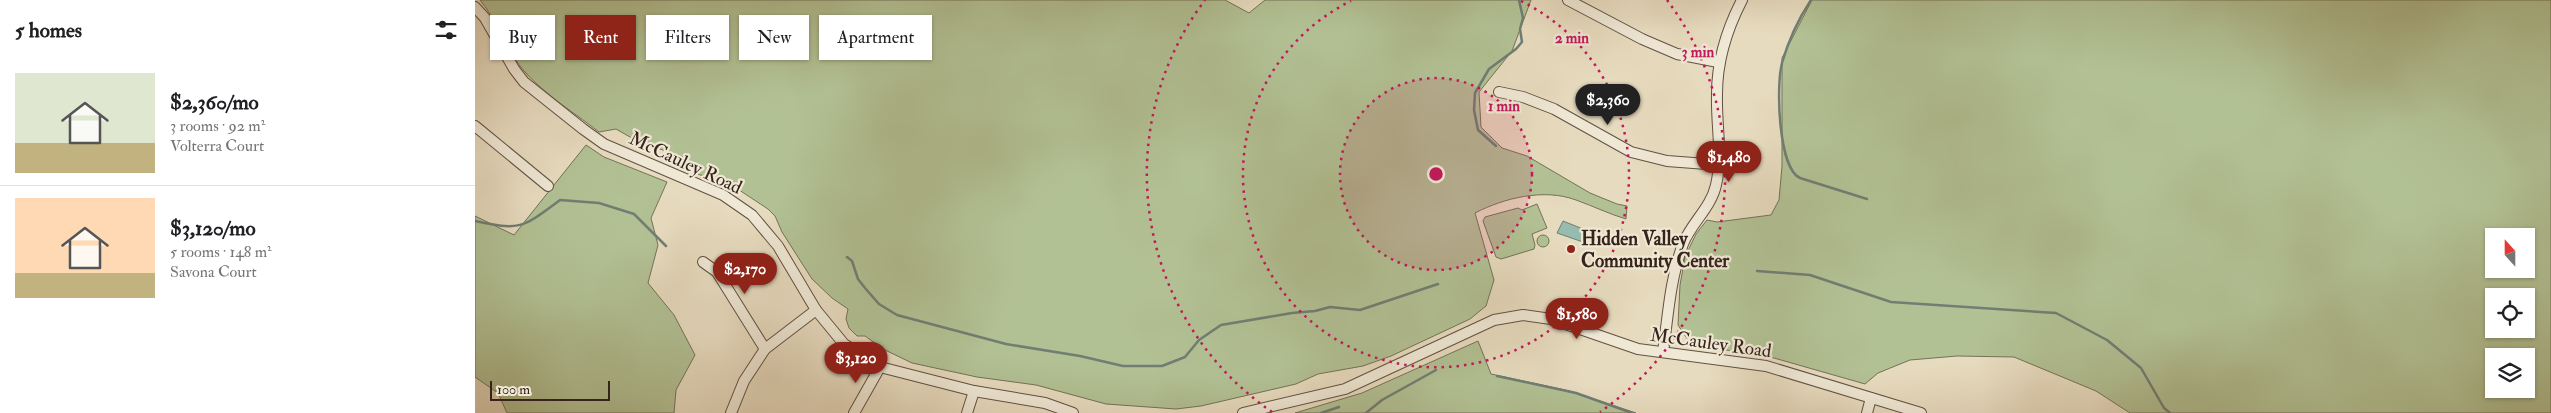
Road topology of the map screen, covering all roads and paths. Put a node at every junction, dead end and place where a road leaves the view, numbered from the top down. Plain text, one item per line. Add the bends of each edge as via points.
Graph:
1 (1567, 0) edge
2 (1742, 0) edge
3 (475, 6) edge
4 (1718, 62) junction
5 (1499, 92) dead end
6 (475, 126) edge
7 (1720, 165) junction
8 (548, 186) dead end
9 (703, 262) dead end
10 (817, 310) junction
11 (765, 349) junction
12 (1663, 352) junction
13 (880, 367) junction
14 (975, 392) junction
15 (1871, 398) junction
16 (731, 413) edge
17 (853, 413) edge
18 (967, 413) edge
19 (1073, 413) edge
20 (1243, 413) edge
21 (1867, 413) edge
22 (1921, 413) edge

1 - 4 street via 1677,54
2 - 4 street
3 - 10 street, McCauley Road via 524,82 583,129 604,144 723,196 752,215 778,246
4 - 7 street
5 - 7 street via 1554,109 1631,152 1667,161
6 - 8 street
7 - 12 street via 1715,188 1684,243 1673,278
9 - 11 street via 717,272
10 - 11 street
10 - 13 street, McCauley Road via 843,344
11 - 16 street via 744,382
12 - 15 street, McCauley Road via 1766,366
12 - 20 street, McCauley Road via 1637,349 1551,319 1523,315 1508,317 1345,390
13 - 14 street, McCauley Road
13 - 17 street
14 - 18 street
14 - 19 street, McCauley Road via 1045,403
15 - 21 street
15 - 22 street, McCauley Road

